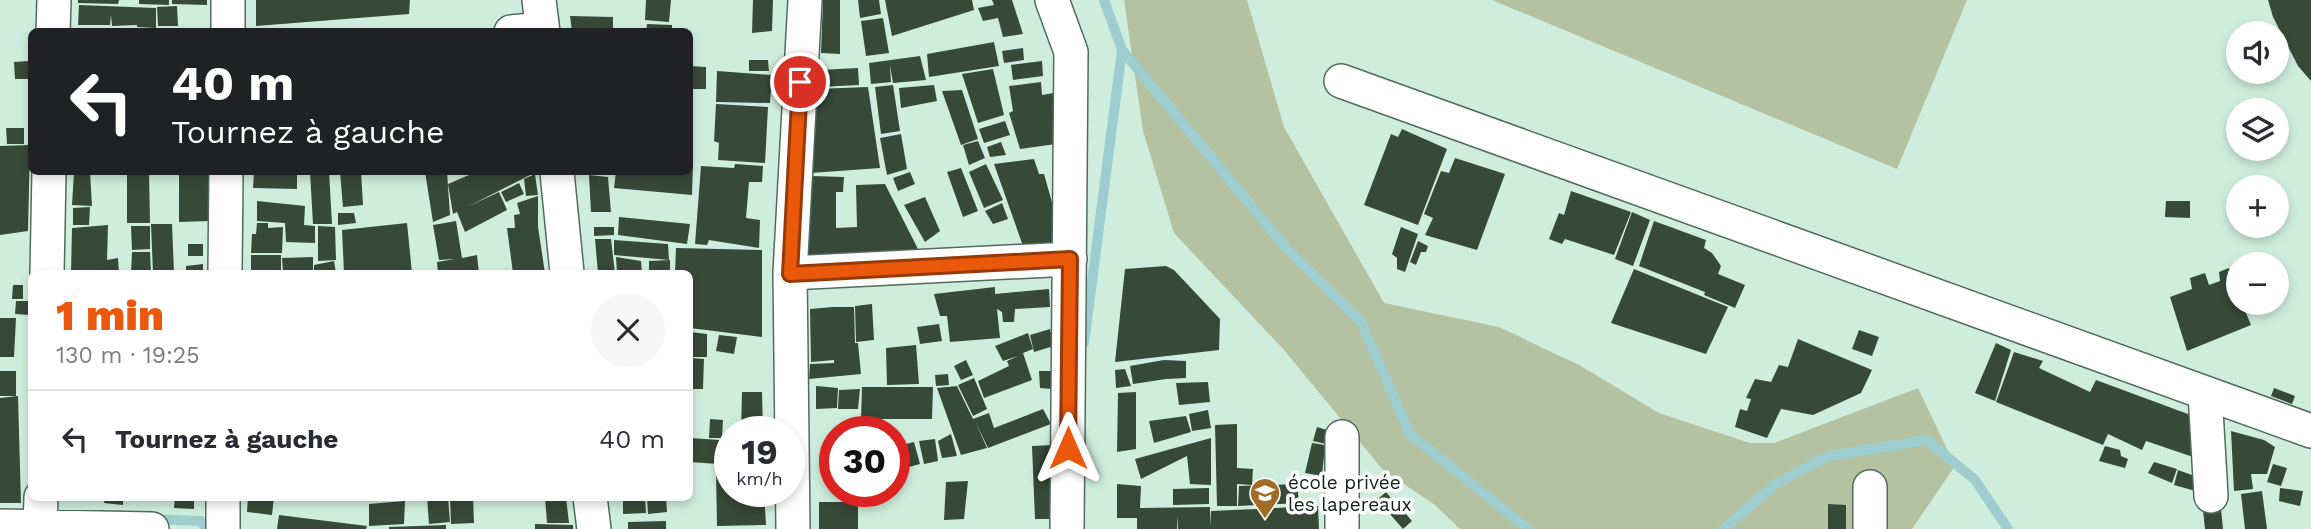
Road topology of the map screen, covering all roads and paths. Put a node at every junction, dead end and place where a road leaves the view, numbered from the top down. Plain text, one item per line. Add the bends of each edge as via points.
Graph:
1 (54, 0) edge
2 (228, 0) edge
3 (805, 0) edge
4 (1052, 0) edge
5 (53, 28) edge
6 (228, 28) edge
7 (1341, 81) dead end
8 (49, 175) edge
9 (226, 175) edge
10 (557, 175) edge
11 (1070, 259) junction
12 (47, 270) edge
13 (225, 270) edge
14 (567, 270) edge
15 (790, 274) junction
16 (2205, 393) junction
17 (2311, 431) edge
18 (1342, 437) dead end
19 (1870, 487) dead end
20 (2211, 496) dead end
21 (223, 501) edge
22 (590, 501) edge
23 (41, 512) edge
24 (0, 526) edge
25 (152, 529) edge
26 (223, 529) edge
27 (594, 529) edge
28 (793, 529) edge
29 (1068, 529) edge
30 (1342, 529) edge
31 (1870, 529) edge

1 - 5 street
2 - 6 street
3 - 15 street
4 - 11 street via 1070,52
7 - 16 street
8 - 12 street
9 - 13 street
10 - 14 street
11 - 15 street
11 - 29 street
15 - 28 street
16 - 17 street
16 - 20 street
18 - 30 street
19 - 31 street
21 - 26 street
22 - 27 street
23 - 24 street
23 - 25 street

